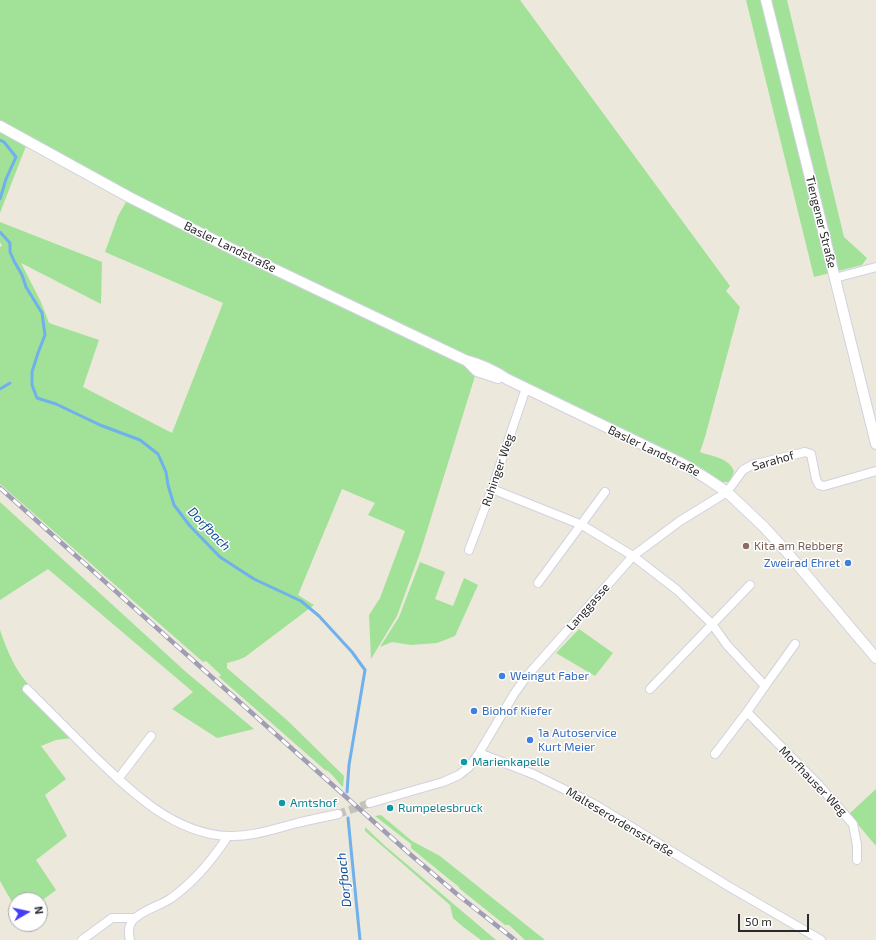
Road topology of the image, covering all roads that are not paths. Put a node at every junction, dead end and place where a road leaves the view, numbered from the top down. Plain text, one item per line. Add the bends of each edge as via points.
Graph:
1 (766, 0) edge
2 (0, 126) edge
3 (876, 267) edge
4 (835, 278) junction
5 (526, 388) junction
6 (876, 444) edge
7 (876, 471) edge
8 (492, 489) junction
9 (605, 492) dead end
10 (727, 492) junction
11 (582, 525) junction
12 (469, 550) dead end
13 (633, 556) junction
14 (538, 583) dead end
15 (750, 585) dead end
16 (712, 624) junction
17 (794, 644) dead end
18 (876, 658) edge
19 (765, 686) junction
20 (27, 689) dead end
21 (650, 689) dead end
22 (747, 712) junction
23 (151, 736) dead end
24 (479, 753) junction
25 (715, 754) dead end
26 (118, 779) junction
27 (370, 803) tunnel mouth
28 (338, 814) tunnel mouth
29 (228, 836) junction
30 (857, 860) dead end
31 (134, 918) junction
32 (82, 940) edge
33 (130, 940) edge
34 (821, 940) edge

1 - 4 street, Tiengener Straße
2 - 5 street, Basler Landstraße via 135,200 232,249
3 - 4 street
4 - 6 street, Tiengener Straße
5 - 8 street, Ruhinger Weg
5 - 10 street, Basler Landstraße via 683,464
7 - 10 street, Sarahof via 824,486 819,485 811,454 805,452 752,465 743,470
8 - 11 street
8 - 12 street, Ruhinger Weg
9 - 11 street
10 - 13 street, Langgasse via 680,521
10 - 18 street, Basler Landstraße via 786,551
11 - 13 street
11 - 14 street
13 - 16 street via 677,590
13 - 24 street, Langgasse via 527,676
15 - 16 street
16 - 19 street via 727,645
16 - 21 street
17 - 19 street
19 - 22 street
20 - 26 street
22 - 25 street
22 - 30 street, Morfhauser Weg via 818,784 853,824
23 - 26 street
24 - 27 street via 469,767 443,782
24 - 34 street, Malteserordensstraße via 533,774 594,804
26 - 29 street via 152,807 179,822 212,834
28 - 29 street via 255,835
29 - 31 street via 198,874 170,899
31 - 32 street via 112,918
31 - 33 street via 129,925

